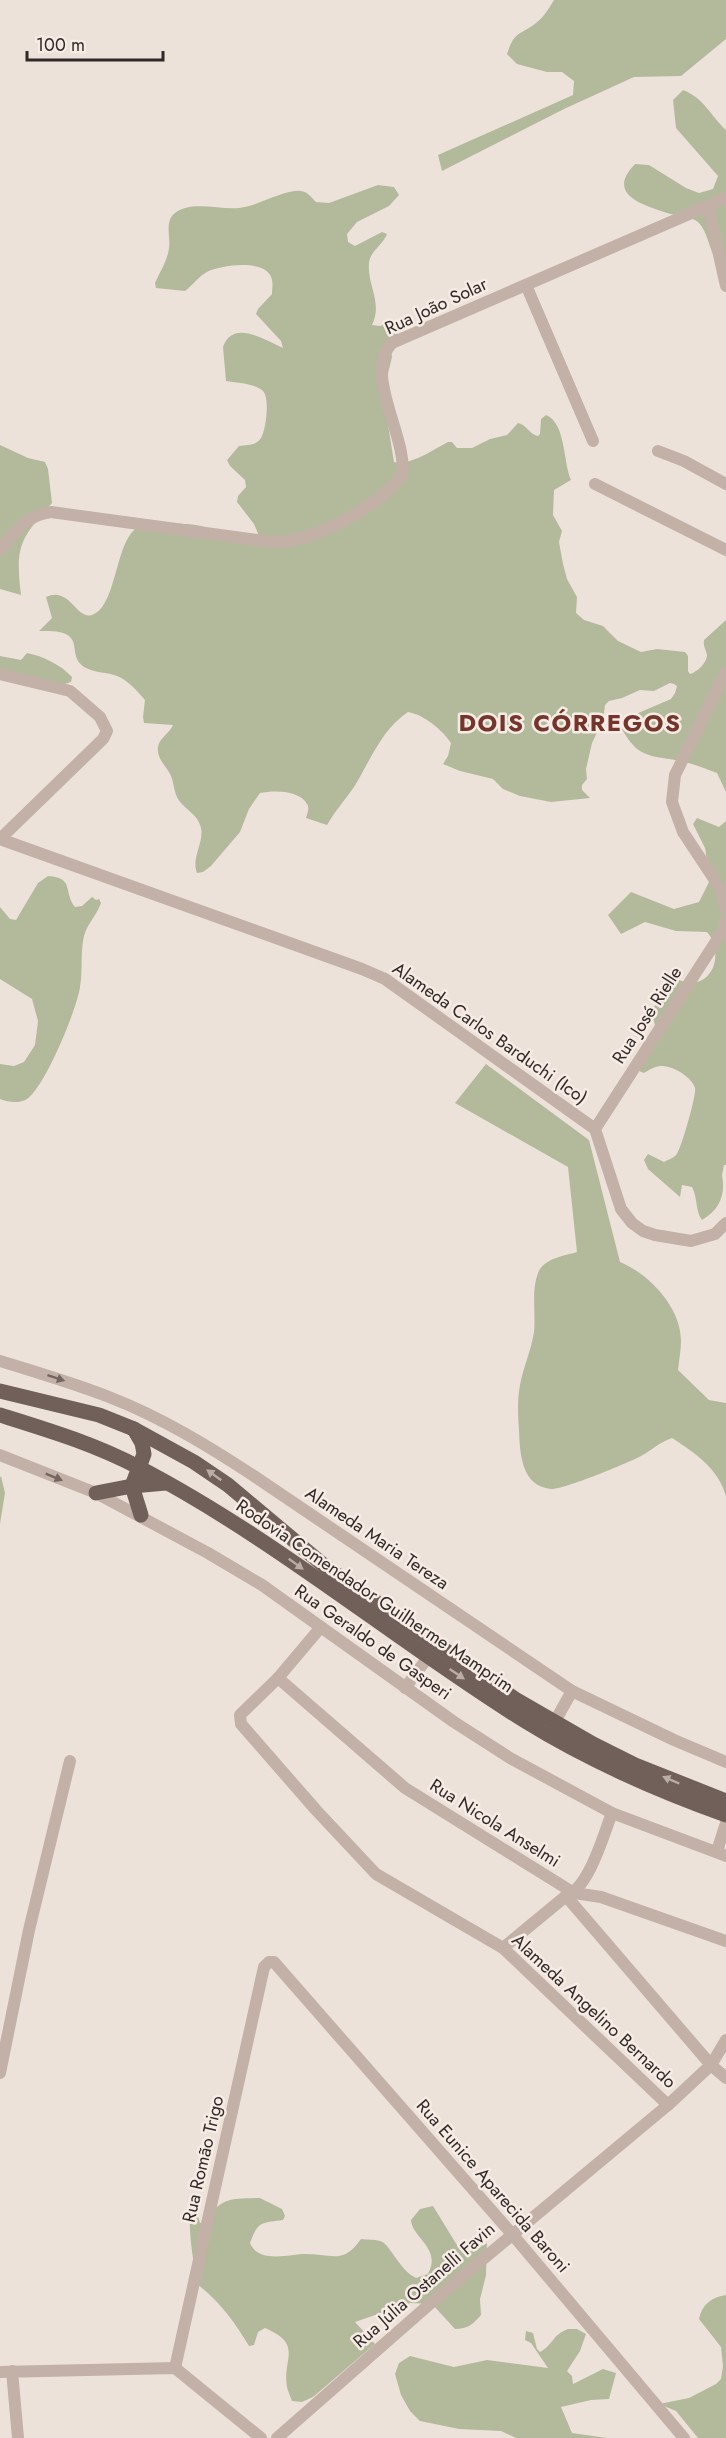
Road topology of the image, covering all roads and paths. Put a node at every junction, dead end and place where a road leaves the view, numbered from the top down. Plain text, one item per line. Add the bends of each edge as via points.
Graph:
1 (726, 198) edge
2 (708, 206) junction
3 (526, 285) junction
4 (726, 286) edge
5 (593, 441) dead end
6 (658, 451) dead end
7 (595, 484) dead end
8 (726, 484) edge
9 (0, 550) edge
10 (726, 550) edge
11 (726, 672) edge
12 (0, 674) edge
13 (0, 838) edge
14 (726, 908) edge
15 (726, 920) edge
16 (595, 1129) junction
17 (726, 1223) edge
18 (0, 1361) edge
19 (0, 1391) edge
20 (0, 1415) edge
21 (161, 1420) junction
22 (134, 1429) junction
23 (152, 1439) junction
24 (0, 1455) edge
25 (139, 1467) junction
26 (166, 1483) junction
27 (132, 1486) junction
28 (96, 1493) junction
29 (141, 1515) junction
30 (321, 1627) junction
31 (429, 1656) junction
32 (278, 1678) junction
33 (405, 1688) junction
34 (572, 1691) junction
35 (554, 1723) junction
36 (70, 1761) dead end
37 (726, 1762) edge
38 (726, 1801) edge
39 (612, 1813) junction
40 (726, 1815) edge
41 (726, 1823) edge
42 (721, 1853) edge
43 (570, 1895) junction
44 (726, 1941) edge
45 (503, 1948) junction
46 (272, 1961) joint
47 (726, 2040) edge
48 (711, 2065) junction
49 (0, 2073) edge
50 (726, 2078) edge
51 (668, 2105) junction
52 (512, 2234) junction
53 (175, 2368) junction
54 (6, 2371) edge
55 (18, 2438) edge
56 (261, 2438) edge
57 (277, 2438) edge
58 (684, 2438) edge

1 - 2 street, Rua João Solar
2 - 3 street, Rua João Solar
2 - 4 street
3 - 5 street
3 - 9 street, Rua João Solar via 400,339 385,350 382,365 386,397 402,476 356,514 321,532 303,539 272,542 51,512 24,522
6 - 8 street via 684,460
7 - 10 street
11 - 14 street via 675,775 672,802 683,832 720,888
12 - 13 street via 70,691 100,717 107,731
13 - 16 street, Alameda Carlos Barduchi (Ico) via 385,979
15 - 16 street, Rua José Rielle via 724,929
16 - 17 street, Alameda Carlos Barduchi (Ico) via 621,1209 637,1227 655,1235 691,1241 715,1234
18 -> 21 street, Alameda Maria Tereza via 109,1397
19 - 22 main road, Rodovia Comendador Guilherme Mamprim via 99,1415
20 - 25 main road, Rodovia Comendador Guilherme Mamprim via 80,1440
21 - 23 street
21 - 34 street, Alameda Maria Tereza via 215,1450
22 - 23 main road, Rodovia Comendador Guilherme Mamprim
22 - 25 main road via 144,1448
35 -> 23 main road, Rodovia Comendador Guilherme Mamprim via 336,1575 212,1473
24 -> 28 street, Rua Geraldo de Gasperi
25 - 26 main road, Rodovia Comendador Guilherme Mamprim
25 - 27 main road
26 - 27 main road
26 -> 31 main road, Rodovia Comendador Guilherme Mamprim via 265,1541
27 - 28 main road
27 - 29 main road
28 - 29 street, Rua Geraldo de Gasperi
29 - 30 street, Rua Geraldo de Gasperi via 262,1585
30 - 32 street, Alameda Angelino Bernardo
30 - 33 street, Rua Geraldo de Gasperi
31 - 33 street
31 -> 40 main road, Rodovia Comendador Guilherme Mamprim via 526,1721 580,1751 626,1775
32 - 43 street, Rua Nicola Anselmi via 405,1788
32 - 45 street, Alameda Angelino Bernardo via 240,1715 241,1724 376,1874
33 - 39 street, Rua Geraldo de Gasperi via 510,1758
34 - 35 street
34 - 37 street, Alameda Maria Tereza
38 -> 35 main road, Rodovia Comendador Guilherme Mamprim via 635,1765
36 - 49 street via 29,1930
39 - 42 street, Rua Geraldo de Gasperi
39 - 43 street via 583,1883
41 - 42 street
43 - 44 street, Rua Nicola Anselmi via 601,1897
43 - 45 street
43 - 48 street
45 - 51 street, Alameda Angelino Bernardo
46 - 52 street, Rua Eunice Aparecida Baroni
46 - 53 street, Rua Romão Trigo via 264,1967
47 - 48 street, Rua Júlia Ostanelli Favin
48 - 50 street
48 - 51 street, Rua Júlia Ostanelli Favin
51 - 52 street, Rua Júlia Ostanelli Favin
52 - 57 street, Rua Júlia Ostanelli Favin
52 - 58 street, Rua Eunice Aparecida Baroni
53 - 54 street
53 - 56 street
54 - 55 street

